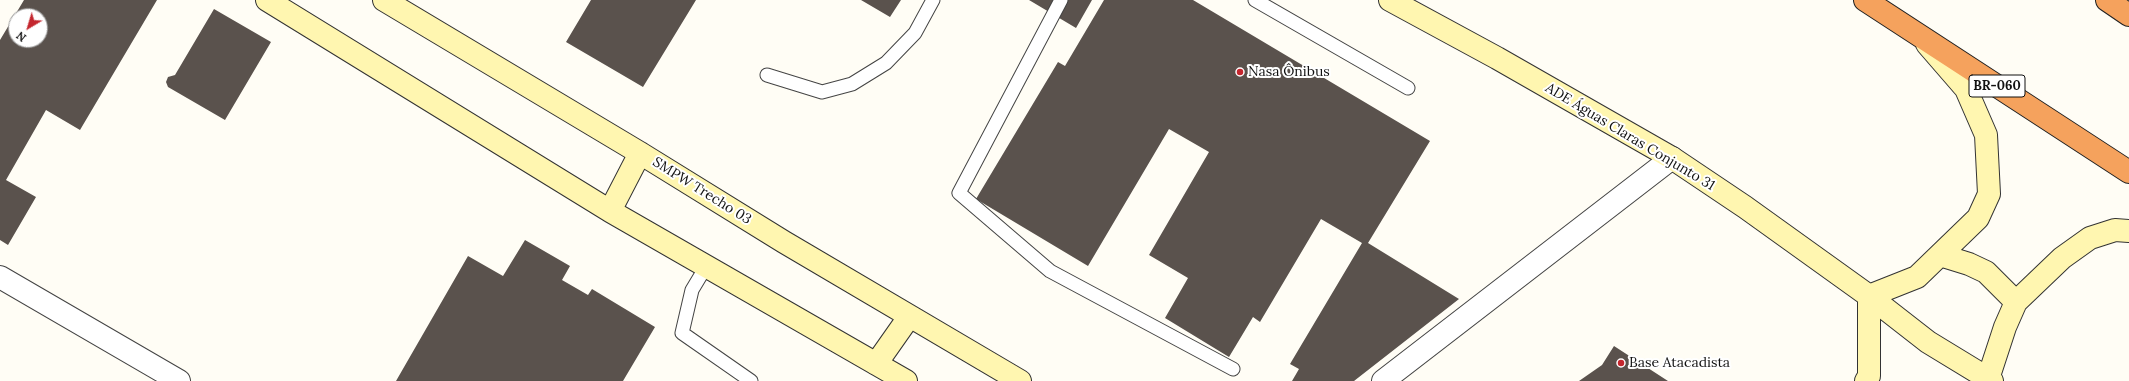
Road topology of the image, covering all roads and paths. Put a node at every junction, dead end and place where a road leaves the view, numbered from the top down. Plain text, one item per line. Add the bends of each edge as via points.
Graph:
1 (267, 0) edge
2 (384, 0) edge
3 (934, 0) edge
4 (1062, 0) edge
5 (1255, 0) edge
6 (1390, 0) edge
7 (1865, 0) edge
8 (2107, 0) edge
9 (2129, 15) edge
10 (1921, 37) junction
11 (767, 75) dead end
12 (1408, 88) dead end
13 (640, 152) junction
14 (1672, 158) junction
15 (2129, 172) edge
16 (610, 210) junction
17 (2129, 231) edge
18 (1940, 254) junction
19 (707, 265) junction
20 (0, 276) edge
21 (1869, 296) junction
22 (2016, 302) junction
23 (909, 317) junction
24 (876, 364) junction
25 (1233, 368) dead end
26 (1871, 379) edge
27 (1988, 380) edge
28 (179, 381) edge
29 (751, 381) edge
30 (906, 381) edge
31 (1020, 381) edge
32 (1383, 381) edge

1 - 16 street
2 - 13 street, SMPW Trecho 03
3 - 11 lane via 915,33 896,53 886,63 852,84 822,92
4 - 25 lane via 959,194 1050,271
5 - 12 lane
6 - 14 street, ADE Águas Claras Conjunto 31
7 - 10 highway, BR-060
8 - 9 highway
10 - 15 highway, BR-060
10 - 18 street via 1966,89 1986,135 1989,194 1978,218
13 - 16 street
13 - 23 street, SMPW Trecho 03
14 - 21 street, ADE Águas Claras Conjunto 31
14 - 32 street
16 - 19 street
17 - 22 street via 2115,230 2090,238 2062,258
18 - 21 street via 1916,277
18 - 22 street via 1986,272
19 - 24 street
19 - 29 lane via 692,290 682,333
20 - 28 street
21 - 26 street
21 - 27 street, ADE Águas Claras Conjunto 31 via 1928,342
22 - 27 street
23 - 24 street
23 - 31 street, SMPW Trecho 03
24 - 30 street

